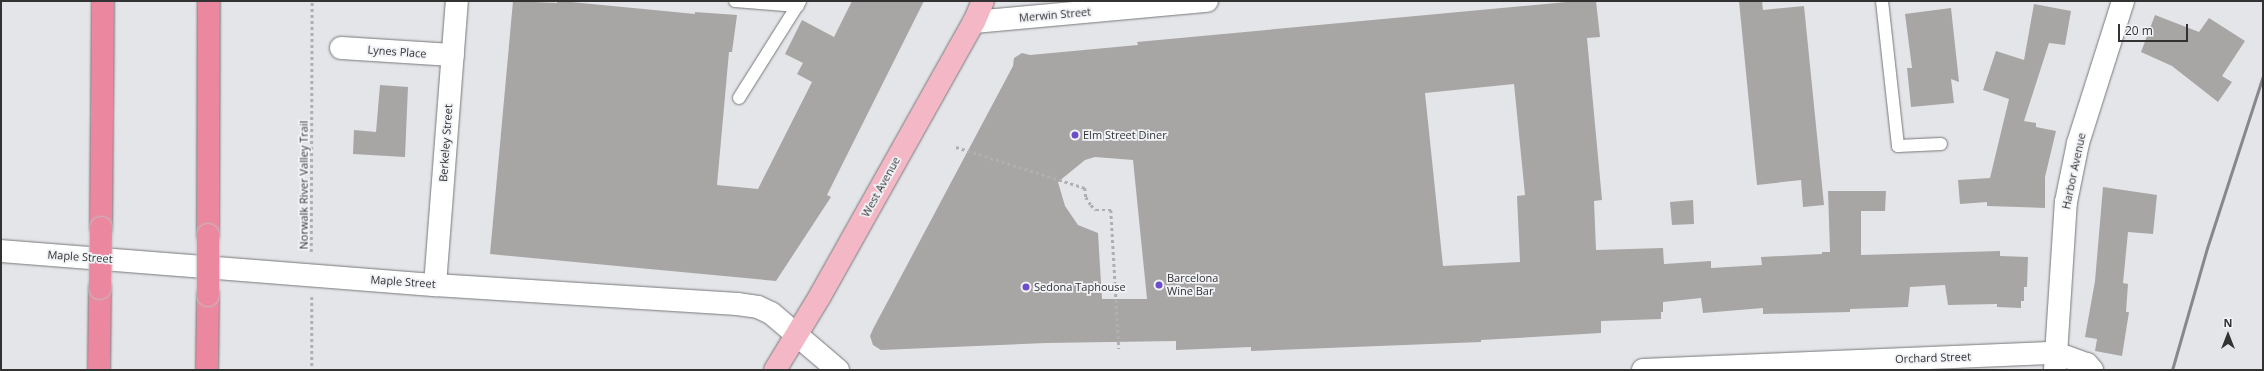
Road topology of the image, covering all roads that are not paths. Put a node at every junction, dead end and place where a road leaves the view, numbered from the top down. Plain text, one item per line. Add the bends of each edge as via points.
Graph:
1 (103, 1) edge
2 (209, 1) edge
3 (457, 1) edge
4 (735, 1) edge
5 (983, 1) edge
6 (1207, 1) edge
7 (1882, 1) edge
8 (2123, 1) edge
9 (799, 4) edge
10 (974, 22) junction
11 (341, 48) dead end
12 (453, 55) junction
13 (739, 98) dead end
14 (1941, 144) dead end
15 (1, 251) edge
16 (435, 285) junction
17 (796, 336) junction
18 (2055, 361) edge
19 (99, 370) edge
20 (207, 370) edge
21 (775, 370) edge
22 (838, 370) edge
23 (1643, 370) edge
24 (2092, 370) edge

1 - 19 highway, bridge
2 - 20 highway, bridge
3 - 12 street, Berkeley Street
4 - 9 lane
5 - 10 main road, West Avenue
6 - 10 street, Merwin Street
7 - 14 lane via 1898,146
8 - 18 street, Harbor Avenue via 2078,143 2066,202
9 - 13 lane
10 - 17 main road, West Avenue
11 - 12 street, Lynes Place
12 - 16 street, Berkeley Street
15 - 16 street, Maple Street
16 - 17 street, Maple Street via 737,304 758,307 770,313
17 - 21 main road, West Avenue
17 - 22 street
18 - 23 street, Orchard Street
18 - 24 street via 2087,364

